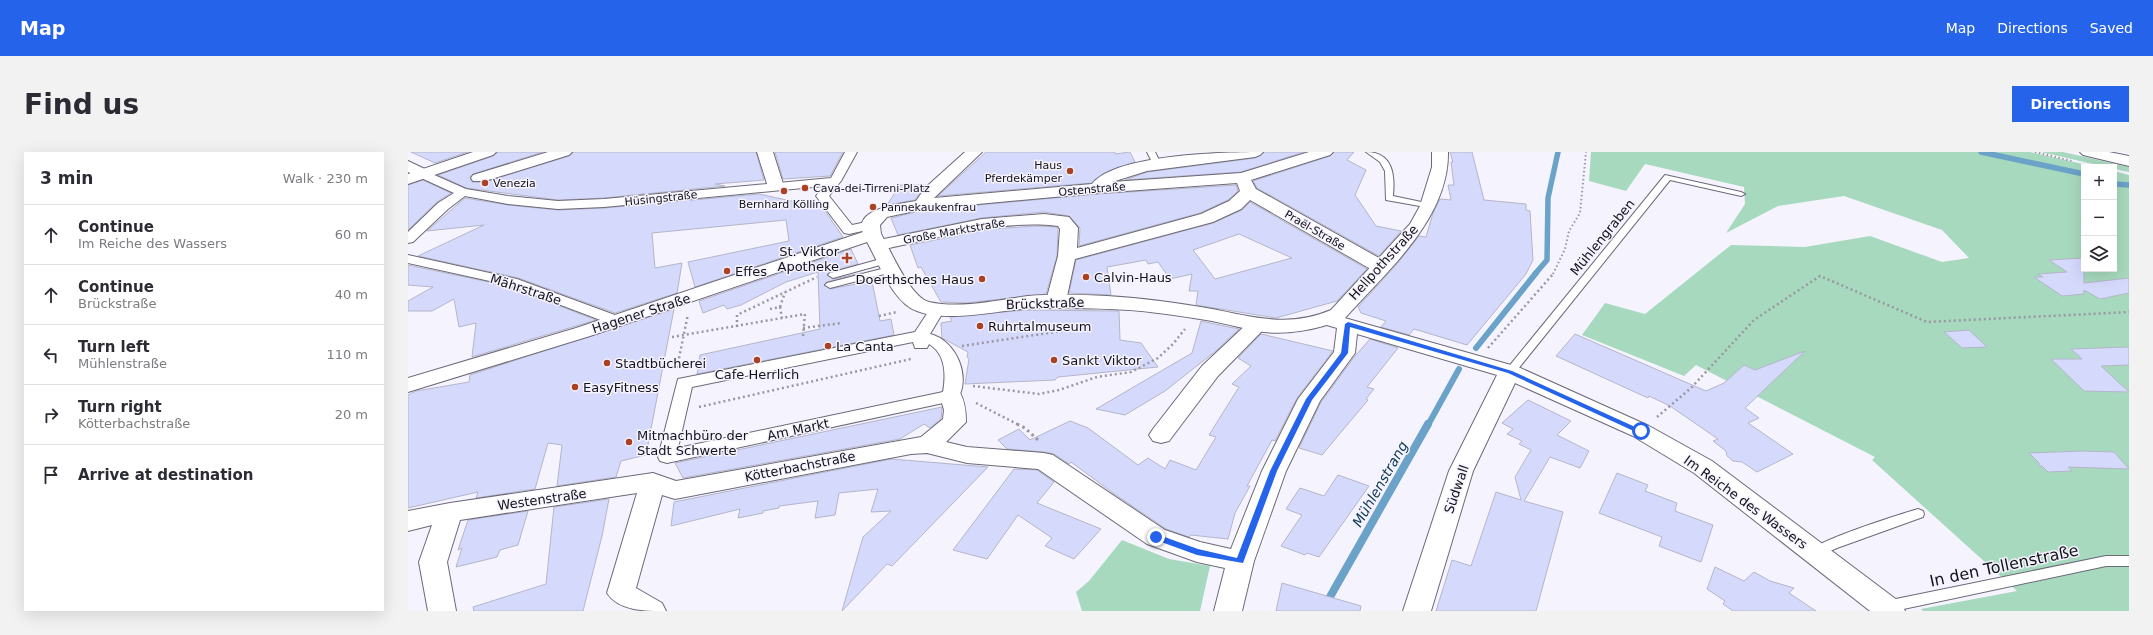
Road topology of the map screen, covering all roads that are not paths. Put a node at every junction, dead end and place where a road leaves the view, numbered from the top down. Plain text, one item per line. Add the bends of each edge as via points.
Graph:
1 (413, 152) edge
2 (488, 152) edge
3 (564, 152) edge
4 (765, 152) edge
5 (851, 152) edge
6 (974, 152) edge
7 (1255, 152) edge
8 (1278, 152) edge
9 (1325, 152) edge
10 (1370, 152) edge
11 (1440, 152) edge
12 (408, 154) edge
13 (2083, 157) edge
14 (1154, 158) edge
15 (2129, 161) edge
16 (1290, 164) junction
17 (408, 166) edge
18 (423, 174) junction
19 (408, 178) edge
20 (479, 178) joint
21 (835, 181) junction
22 (1245, 185) junction
23 (776, 187) junction
24 (1098, 188) junction
25 (458, 190) junction
26 (1741, 194) dead end
27 (924, 204) junction
28 (1428, 206) junction
29 (408, 239) edge
30 (881, 247) junction
31 (1067, 256) junction
32 (408, 259) edge
33 (1380, 267) junction
34 (833, 275) dead end
35 (830, 284) dead end
36 (1056, 301) junction
37 (937, 309) junction
38 (618, 321) junction
39 (1337, 321) junction
40 (1257, 325) junction
41 (942, 332) dead end
42 (921, 341) junction
43 (1467, 358) joint
44 (1510, 372) junction
45 (408, 385) edge
46 (951, 396) junction
47 (1161, 435) dead end
48 (927, 445) junction
49 (664, 486) junction
50 (450, 512) junction
51 (1918, 514) dead end
52 (408, 520) edge
53 (1816, 552) junction
54 (1240, 561) junction
55 (2129, 561) edge
56 (1888, 609) edge
57 (442, 611) edge
58 (652, 611) edge
59 (1228, 611) edge
60 (1417, 611) edge

1 - 12 street
2 - 18 street
3 - 20 street
4 - 23 street
5 - 21 street
6 - 27 street via 931,191
7 - 14 street
8 - 16 street
9 - 16 street, Ostenstraße
10 - 28 lane via 1382,158 1391,178 1389,198
11 - 28 street, Hellpothstraße via 1440,167
13 - 15 street
14 - 24 street via 1104,179
16 - 22 street, Ostenstraße
17 - 18 street, Hüsingstraße
18 - 19 street
18 - 25 street, Hüsingstraße
20 - 25 street
21 - 23 street, Hüsingstraße
21 - 30 street via 822,196 824,200 848,230
22 - 24 street, Ostenstraße
22 - 31 street via 1235,204 1207,218
22 - 33 street, Praël-Straße
23 - 25 street, Hüsingstraße via 584,204 508,200
24 - 27 street, Ostenstraße
25 - 29 street
26 - 44 lane, Mühlengraben via 1668,177
27 - 30 street, Ostenstraße via 881,213 874,218
28 - 33 street, Hellpothstraße via 1417,226
30 - 31 street, Große Marktstraße via 982,224 1053,219 1063,221 1069,228
30 - 34 lane
30 - 35 lane
30 - 37 street, Brückstraße via 907,297 923,307
30 - 38 street, Hagener Straße via 692,297
31 - 36 street, Große Marktstraße
32 - 38 street, Mährstraße via 512,282
33 - 39 street, Hellpothstraße via 1338,314
36 - 37 street, Brückstraße via 958,310
36 - 40 street, Brückstraße via 1107,302 1157,307
37 - 42 street
38 - 45 street, Hagener Straße via 491,362
39 - 40 street, Brückstraße via 1282,326
39 - 43 street, Brückstraße
39 - 54 street via 1344,353 1309,399 1274,471
40 - 47 street via 1210,371
41 - 42 street, Am Markt
42 - 46 street via 932,338 947,349 955,380
42 - 46 street, Am Markt via 684,383 667,457
43 - 44 street, Im Reiche des Wassers
44 - 53 street, Im Reiche des Wassers via 1641,431 1703,467
44 - 60 street, Südwall via 1461,471
46 - 48 street via 955,410 954,422
48 - 49 street, Kötterbachstraße
48 - 54 street, Kötterbachstraße via 967,455 1044,461 1156,537 1197,552
49 - 50 street, Westenstraße
49 - 58 street via 621,593
50 - 52 street, Westenstraße
50 - 57 street via 433,562
51 - 53 lane
53 - 56 street, Im Reiche des Wassers
54 - 59 street
55 - 56 lane, In den Tollenstraße via 2106,561

